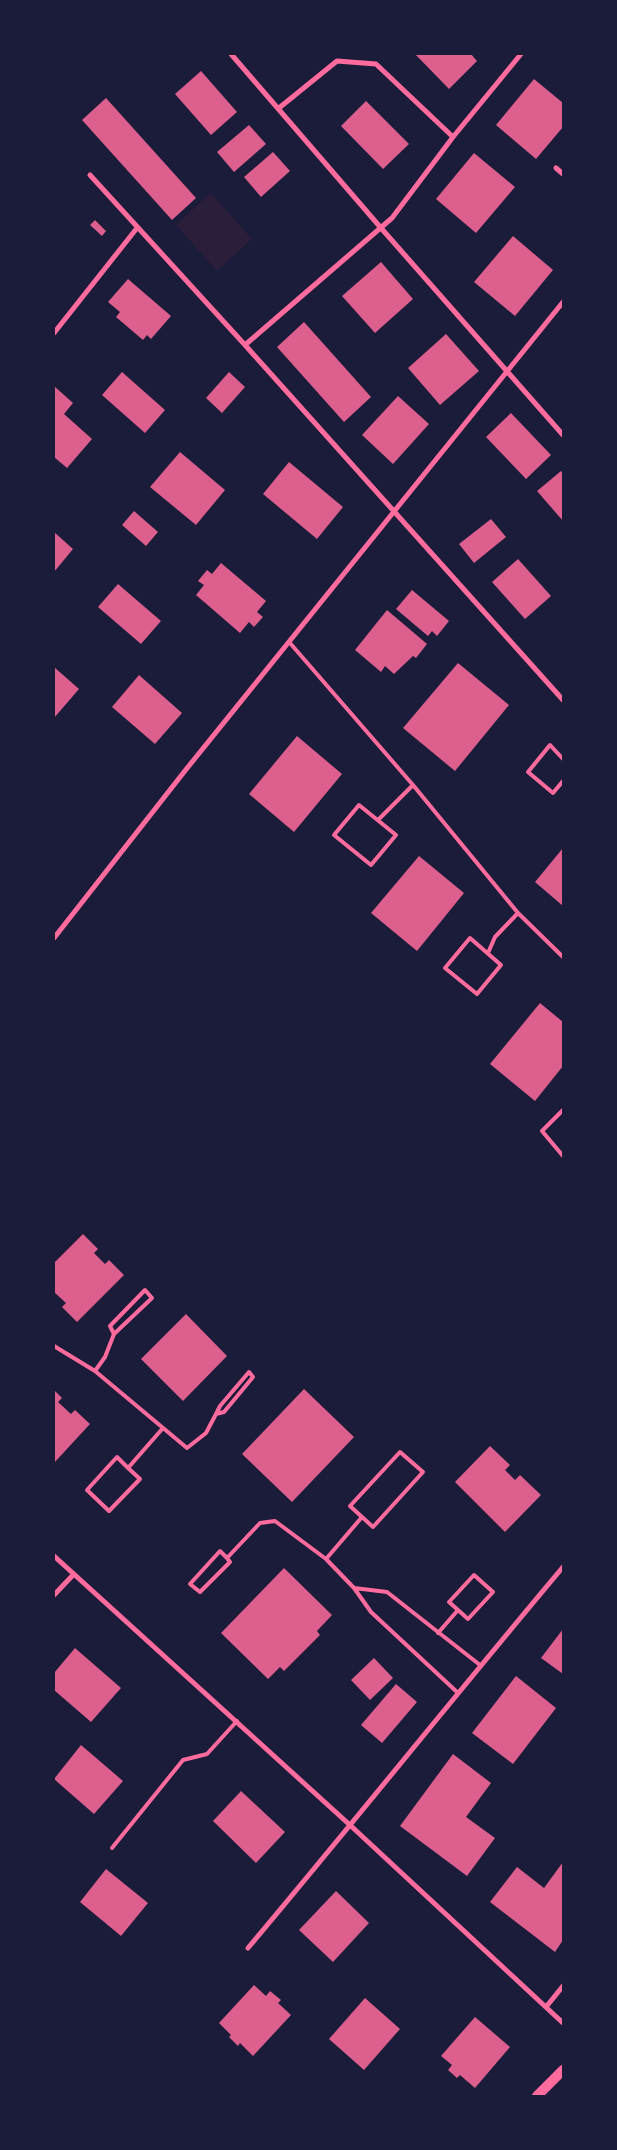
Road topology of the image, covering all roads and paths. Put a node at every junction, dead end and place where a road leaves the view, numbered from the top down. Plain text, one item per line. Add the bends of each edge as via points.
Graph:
1 (231, 54) edge
2 (521, 54) edge
3 (279, 108) junction
4 (453, 137) junction
5 (556, 168) dead end
6 (563, 174) edge
7 (90, 175) dead end
8 (137, 228) junction
9 (381, 228) junction
10 (563, 302) edge
11 (54, 332) edge
12 (245, 345) junction
13 (507, 372) junction
14 (563, 435) edge
15 (396, 512) junction
16 (290, 643) junction
17 (563, 700) edge
18 (563, 759) edge
19 (563, 781) edge
20 (413, 785) junction
21 (378, 820) junction
22 (518, 912) junction
23 (54, 938) edge
24 (488, 953) junction
25 (563, 958) edge
26 (563, 1110) edge
27 (563, 1156) edge
28 (114, 1334) junction
29 (54, 1346) edge
30 (95, 1371) junction
31 (216, 1414) junction
32 (163, 1428) junction
33 (128, 1468) junction
34 (362, 1517) junction
35 (54, 1556) edge
36 (227, 1558) junction
37 (326, 1559) junction
38 (563, 1567) edge
39 (74, 1574) junction
40 (354, 1588) junction
41 (54, 1595) edge
42 (458, 1610) junction
43 (438, 1633) junction
44 (480, 1666) junction
45 (457, 1692) junction
46 (237, 1721) junction
47 (351, 1826) junction
48 (112, 1848) dead end
49 (248, 1948) dead end
50 (563, 1986) edge
51 (546, 2007) junction
52 (563, 2023) edge
53 (563, 2070) edge
54 (538, 2096) edge

1 - 3 street
2 - 4 street
3 - 4 street via 337,61 376,64
3 - 9 street
4 - 9 street
5 - 6 street
7 - 8 street
8 - 11 street
8 - 12 street
9 - 12 street
9 - 13 street
10 - 13 street
12 - 15 street
13 - 14 street
13 - 15 street
15 - 16 street
15 - 17 street
16 - 20 lane
16 - 23 street
18 - 19 lane via 550,745 528,772 553,793
20 - 21 lane
20 - 22 lane
21 - 21 lane via 396,835 371,865 334,835 360,804
22 - 24 lane via 495,937
22 - 25 lane
24 - 24 lane via 501,965 477,994 445,968 470,938
26 - 27 lane via 542,1131
28 - 28 lane via 110,1326 145,1290 152,1298
28 - 30 lane via 105,1357
29 - 30 lane
30 - 32 lane
31 - 31 lane via 220,1406 249,1372 253,1377 224,1412
31 - 32 lane via 206,1433 187,1448
32 - 33 lane
33 - 33 lane via 140,1479 109,1511 87,1490 117,1457
34 - 34 lane via 350,1506 400,1452 423,1472 373,1527
34 - 37 lane
35 - 39 street
36 - 36 lane via 230,1562 200,1592 190,1584 220,1551
36 - 37 lane via 260,1523 275,1521
37 - 40 lane
38 - 44 street
39 - 41 street
39 - 46 street
40 - 43 lane via 387,1592
40 - 45 lane via 371,1612
42 - 42 lane via 449,1602 474,1575 492,1592 468,1619
42 - 43 lane
43 - 44 lane
44 - 45 street
45 - 47 street
46 - 47 street
46 - 48 lane via 207,1754 184,1760
47 - 49 street
47 - 51 street
50 - 51 street
51 - 52 street
53 - 54 main road

